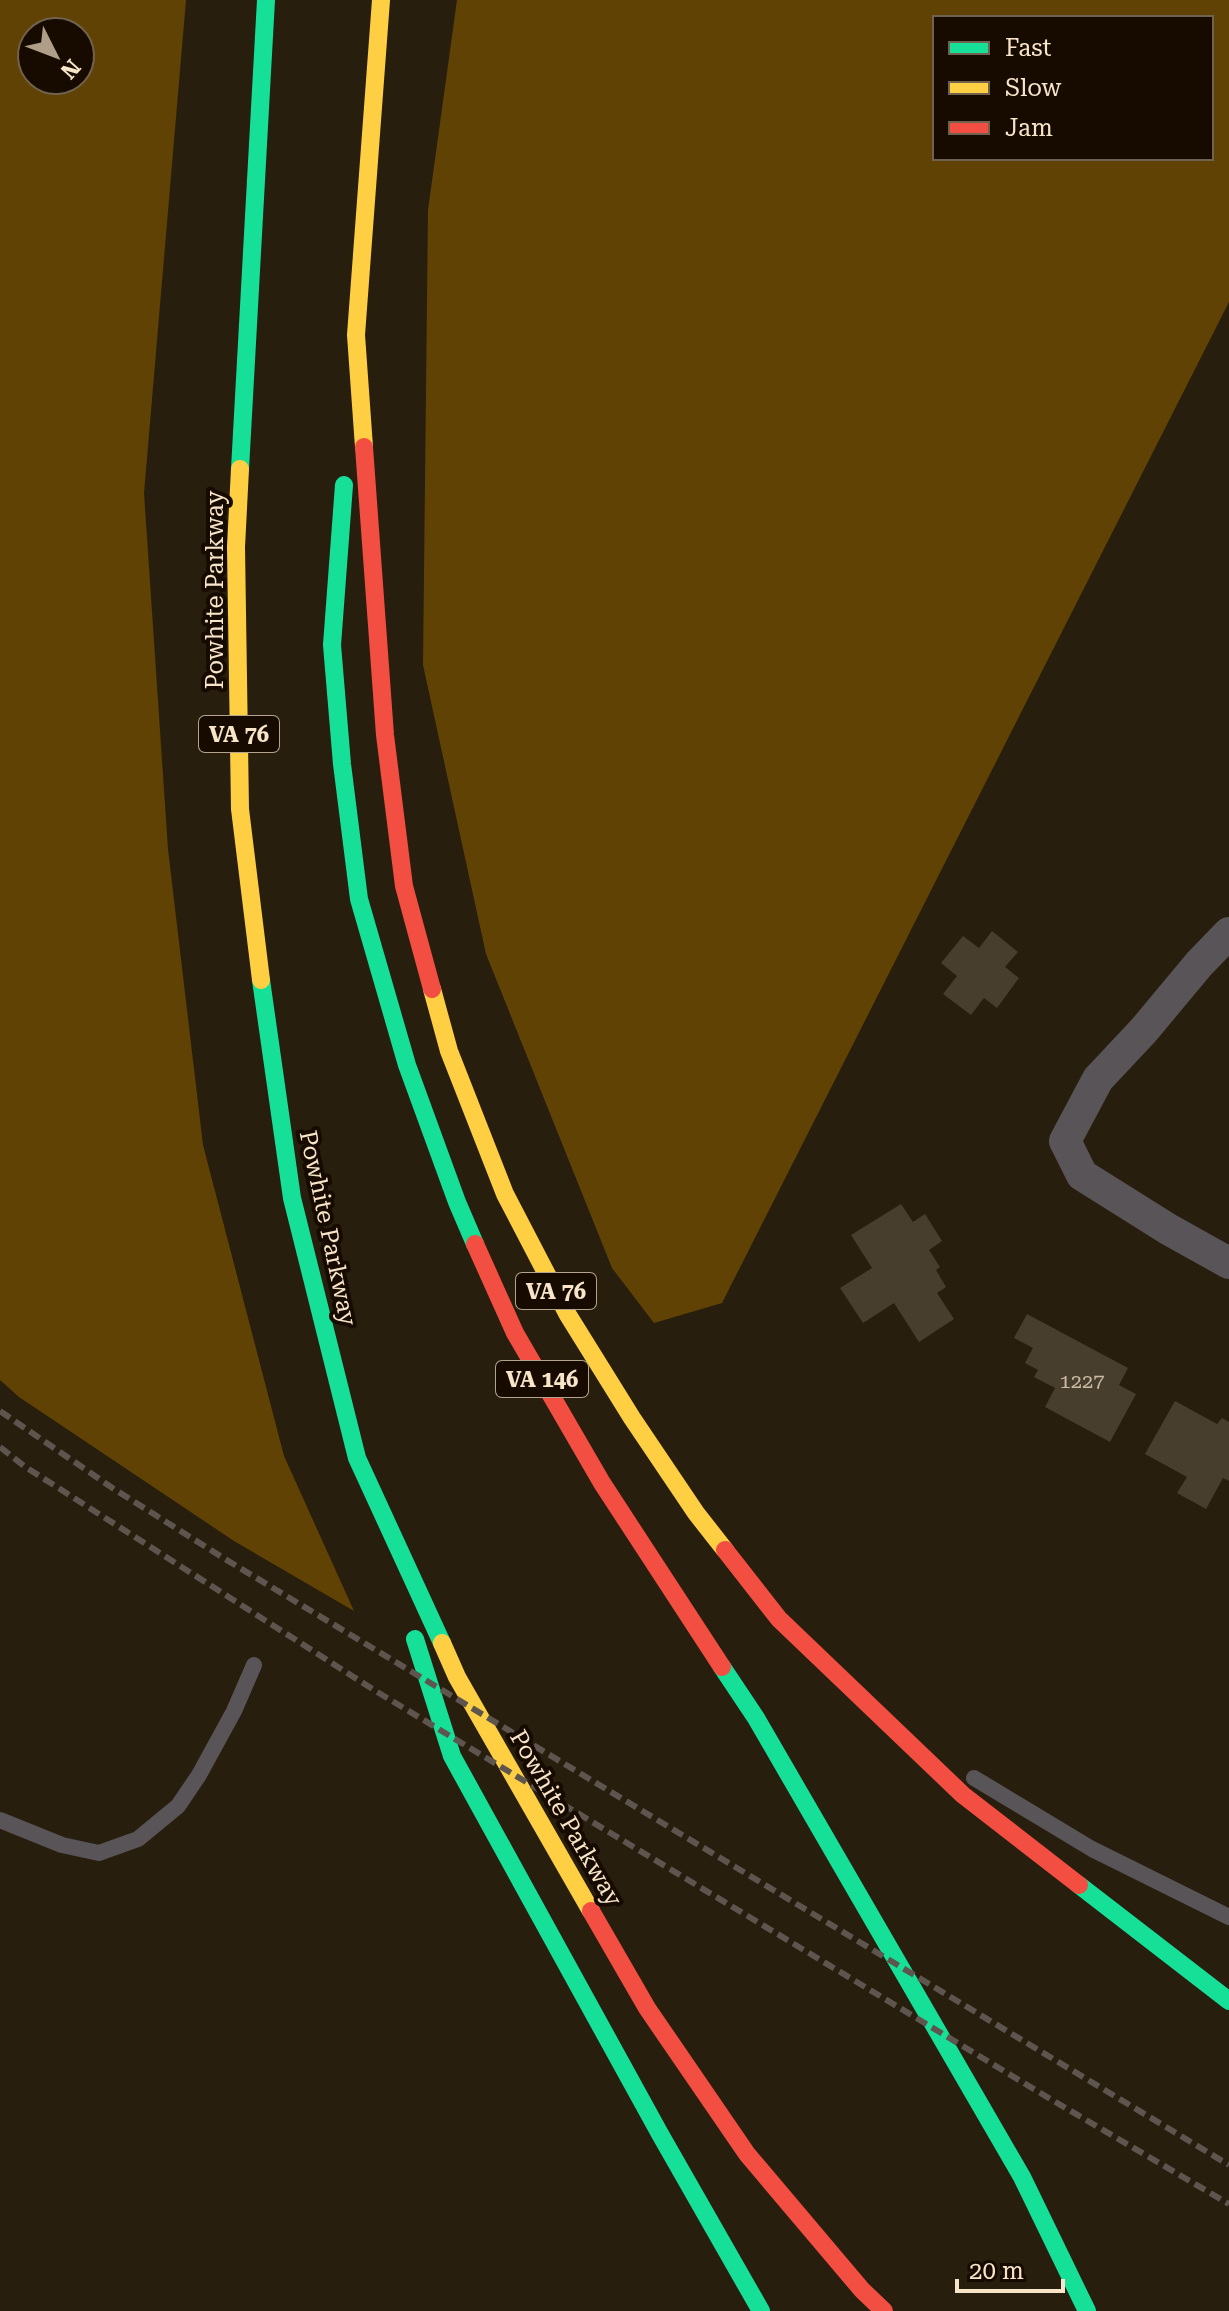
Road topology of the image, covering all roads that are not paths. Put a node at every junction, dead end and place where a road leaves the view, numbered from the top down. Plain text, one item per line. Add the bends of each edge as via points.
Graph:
1 (266, 0) edge
2 (381, 0) edge
3 (356, 335) junction
4 (1229, 933) edge
5 (1229, 1263) edge
6 (357, 1458) junction
7 (400, 1592) dead end
8 (409, 1622) dead end
9 (254, 1665) dead end
10 (891, 1725) junction
11 (0, 1820) edge
12 (1229, 1917) edge
13 (1229, 2001) edge
14 (761, 2311) edge
15 (884, 2311) edge
16 (1087, 2311) edge

1 - 6 highway, Powhite Parkway / VA 76 via 236,547 240,809 292,1198
2 - 3 highway, VA 76
3 - 10 highway, VA 76 via 385,735 402,871 449,1051 505,1194 568,1315 632,1418 696,1513 779,1619
3 - 16 highway, VA 146 via 332,645 342,764 359,899 407,1065 457,1202 523,1346 602,1483 756,1718 1022,2177
4 - 5 street via 1098,1079 1065,1141 1082,1175
6 - 7 highway
6 - 15 highway, Powhite Parkway / VA 76 via 457,1677 647,2008 747,2154
8 - 14 highway via 452,1756
9 - 11 lane via 185,1796 138,1839 99,1853 62,1845
10 - 12 lane via 1092,1849
10 - 13 highway, VA 76 via 963,1795

